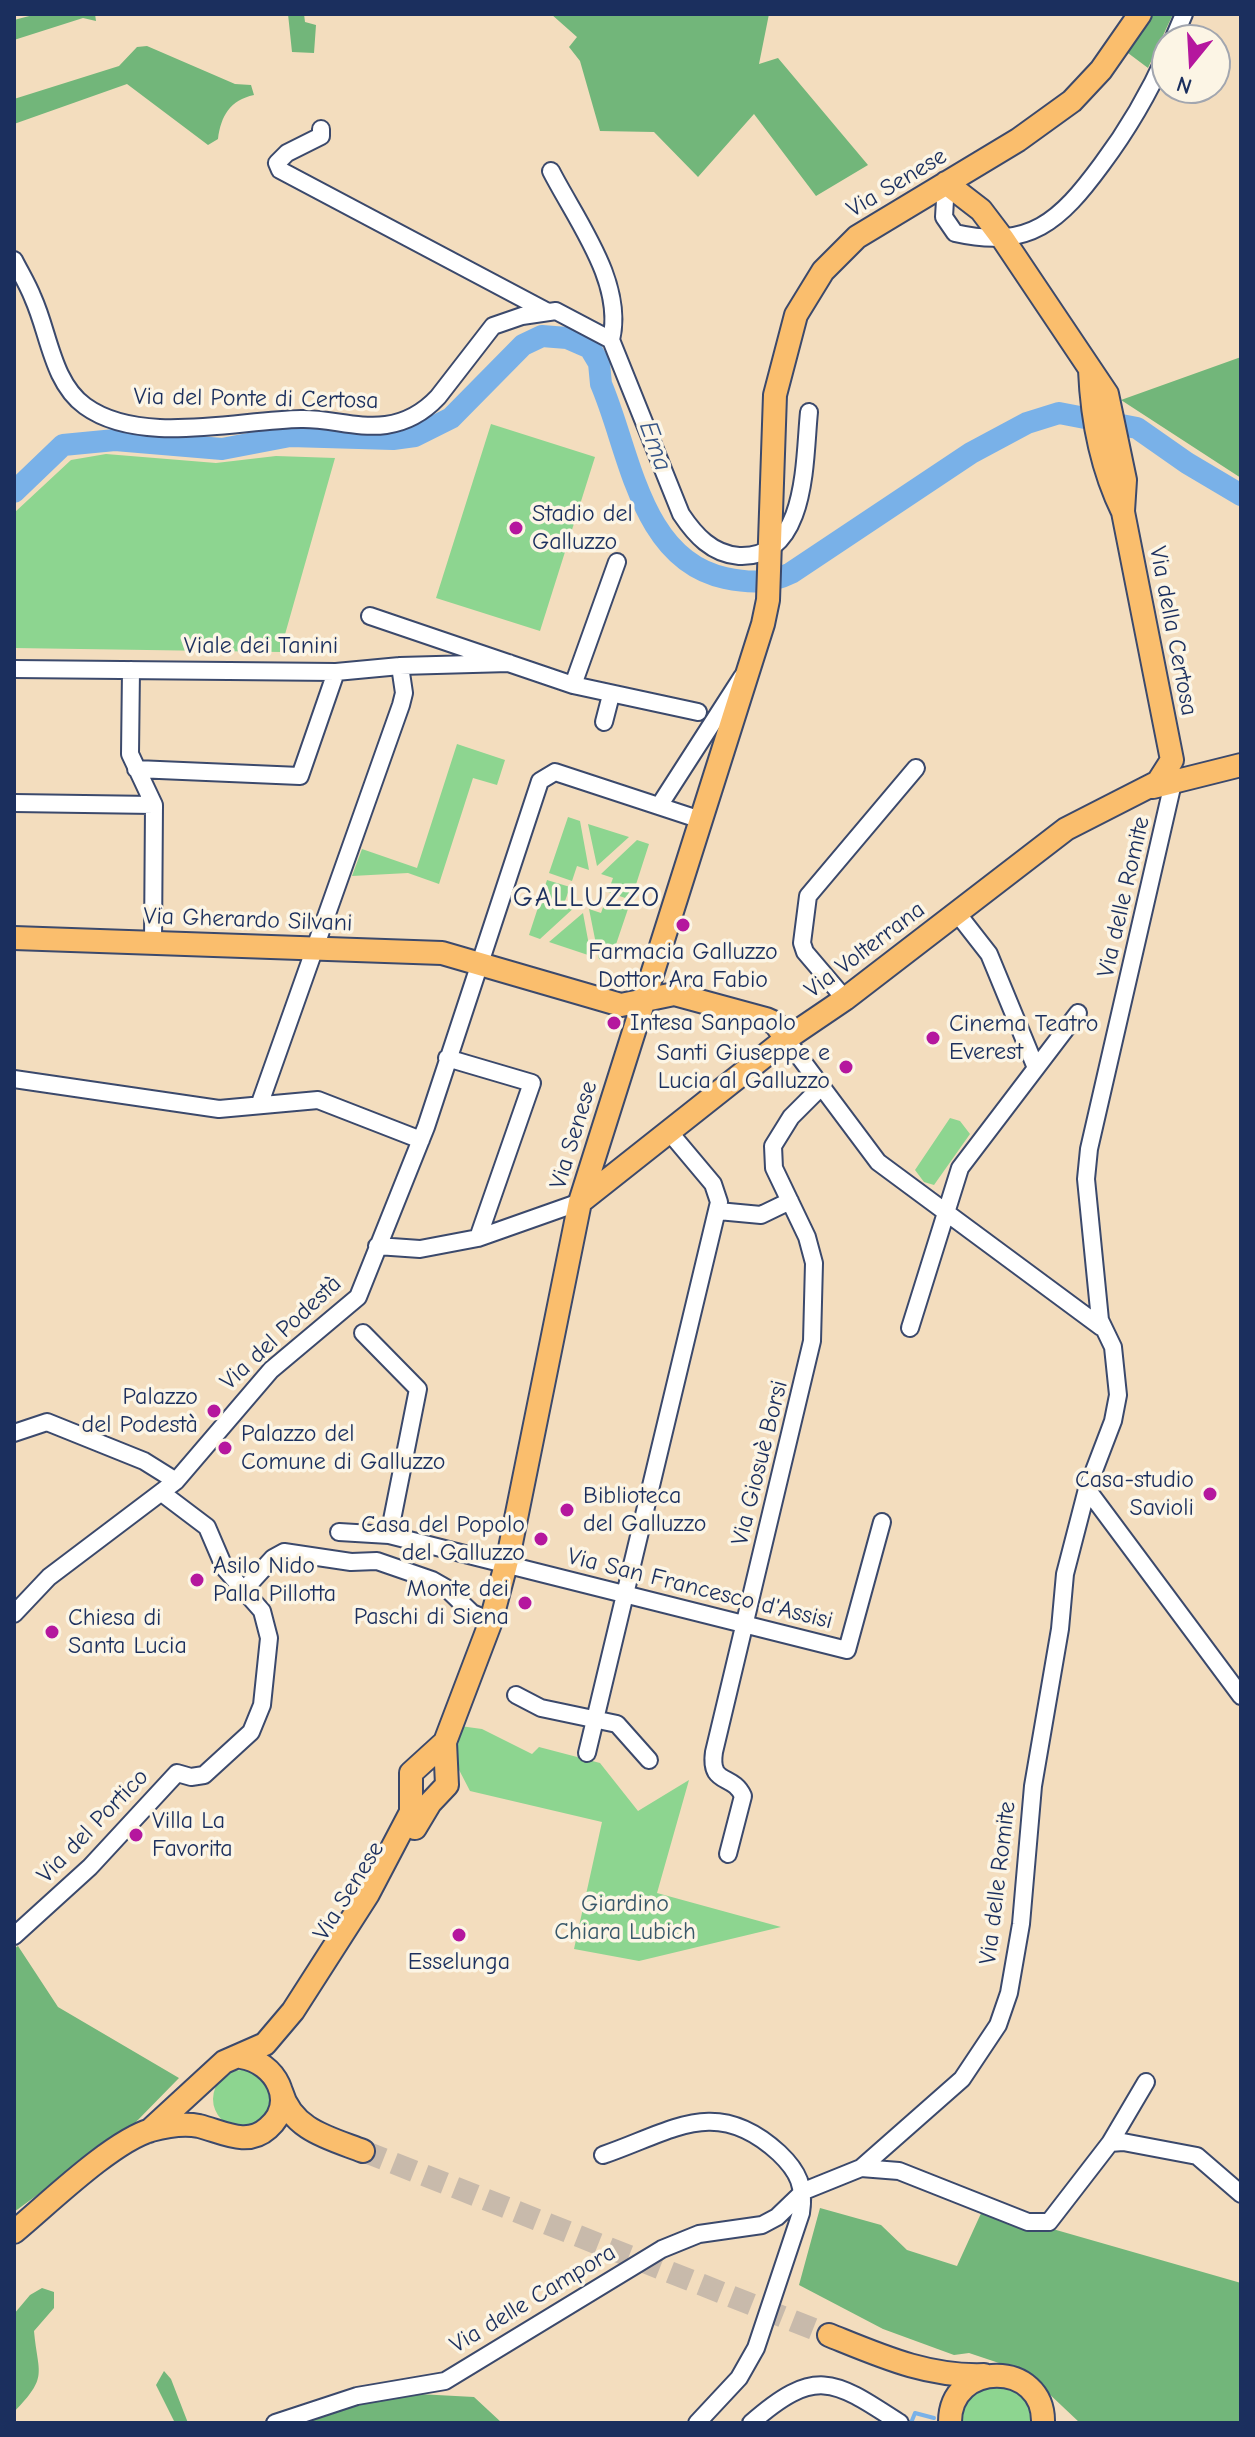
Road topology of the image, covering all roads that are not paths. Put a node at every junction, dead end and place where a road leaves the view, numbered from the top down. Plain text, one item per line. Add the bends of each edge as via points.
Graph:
1 (1140, 14) edge
2 (1151, 85) edge
3 (321, 129) dead end
4 (992, 156) junction
5 (551, 171) dead end
6 (946, 183) junction
7 (981, 210) junction
8 (1003, 239) junction
9 (14, 260) edge
10 (549, 312) junction
11 (611, 340) junction
12 (809, 412) dead end
13 (770, 557) junction
14 (617, 562) dead end
15 (370, 616) dead end
16 (509, 663) junction
17 (400, 666) junction
18 (750, 666) junction
19 (14, 669) edge
20 (131, 670) junction
21 (336, 672) junction
22 (573, 685) junction
23 (611, 695) junction
24 (698, 712) dead end
25 (604, 722) dead end
26 (1241, 765) edge
27 (916, 768) dead end
28 (136, 769) junction
29 (1182, 772) junction
30 (14, 803) edge
31 (154, 805) junction
32 (659, 806) junction
33 (701, 820) junction
34 (957, 913) junction
35 (14, 938) edge
36 (153, 943) junction
37 (315, 947) junction
38 (480, 962) junction
39 (845, 999) junction
40 (642, 1002) junction
41 (1078, 1013) dead end
42 (786, 1039) junction
43 (447, 1058) junction
44 (1036, 1068) junction
45 (14, 1079) edge
46 (821, 1087) junction
47 (260, 1103) junction
48 (671, 1134) junction
49 (421, 1140) junction
50 (790, 1201) junction
51 (580, 1202) junction
52 (718, 1211) junction
53 (944, 1213) junction
54 (478, 1238) junction
55 (377, 1246) junction
56 (1101, 1327) junction
57 (910, 1328) dead end
58 (363, 1333) dead end
59 (14, 1433) edge
60 (176, 1481) junction
61 (1087, 1489) junction
62 (162, 1493) junction
63 (882, 1522) dead end
64 (339, 1532) dead end
65 (389, 1535) junction
66 (507, 1564) junction
67 (243, 1591) junction
68 (625, 1593) junction
69 (14, 1614) edge
70 (491, 1621) junction
71 (746, 1623) junction
72 (516, 1695) dead end
73 (1241, 1696) edge
74 (595, 1718) junction
75 (587, 1753) dead end
76 (649, 1760) dead end
77 (437, 1766) junction
78 (423, 1794) junction
79 (728, 1854) dead end
80 (14, 1936) edge
81 (295, 2007) junction
82 (241, 2057) junction
83 (209, 2076) junction
84 (1146, 2082) dead end
85 (278, 2084) junction
86 (149, 2131) junction
87 (319, 2135) junction
88 (236, 2137) junction
89 (1110, 2143) junction
90 (363, 2151) tunnel mouth
91 (603, 2155) dead end
92 (861, 2168) junction
93 (804, 2191) junction
94 (1241, 2194) edge
95 (14, 2232) edge
96 (829, 2335) tunnel mouth
97 (905, 2366) junction
98 (984, 2375) junction
99 (1046, 2418) edge
100 (949, 2419) edge
101 (899, 2422) edge
102 (275, 2423) edge
103 (697, 2423) edge
104 (751, 2423) edge

1 - 4 main road, Via Senese via 1072,101
2 - 8 street via 1134,120 1075,201 1049,223
3 - 10 street via 321,136 287,153 277,163 280,170
4 - 6 main road, Via Senese
4 - 7 main road via 976,189
5 - 11 street via 602,270 616,317
6 - 7 main road, Via della Certosa
6 - 8 street via 944,217 955,233
6 - 13 main road, Via Senese via 857,237 823,271 796,315 775,395
7 - 8 main road, Via della Certosa
8 - 29 main road, Via della Certosa via 1090,370 1099,396
9 - 10 street, Via del Ponte di Certosa via 72,395 87,408 140,426 304,418 382,426 401,422 428,407 493,326
10 - 11 street
11 - 13 street via 656,460 690,528 729,554
12 - 13 street via 792,521
13 - 18 main road, Via Senese via 768,600
14 - 22 street
15 - 16 street
16 - 17 street, Viale dei Tanini
16 - 22 street
17 - 21 street, Viale dei Tanini
17 - 37 street via 404,693
18 - 32 street
18 - 33 main road, Via Senese
19 - 20 street, Viale dei Tanini
20 - 21 street, Viale dei Tanini
20 - 28 street via 130,754
21 - 28 street via 300,776
22 - 23 street
23 - 24 street
23 - 25 street
26 - 29 main road
27 - 39 street via 804,904 805,952
28 - 31 street
29 - 34 main road, Via Volterrana via 1164,776 1148,789 1074,823
29 - 56 street, Via delle Romite via 1089,1149 1086,1179
30 - 31 street
31 - 36 street
32 - 33 street, Via del Podestà
32 - 38 street, Via del Podestà via 555,772 540,781
33 - 40 main road, Via Senese
34 - 39 main road, Via Volterrana
34 - 44 street via 989,954
35 - 36 main road, Via Gherardo Silvani
36 - 37 main road, Via Gherardo Silvani
37 - 38 main road, Via Gherardo Silvani via 442,953
37 - 47 street
38 - 40 main road, Via Gherardo Silvani via 621,1005
38 - 43 street, Via del Podestà
39 - 42 main road, Via Volterrana
40 - 42 main road, Via Gherardo Silvani via 687,996 766,1019
40 - 51 main road, Via Senese
41 - 44 street
42 - 46 street
42 - 48 main road, Via Volterrana
43 - 49 street, Via del Podestà
43 - 54 street via 532,1083
44 - 53 street via 960,1168
45 - 47 street via 219,1109
46 - 50 street, Via Giosuè Borsi via 791,1117 773,1146 774,1168
46 - 53 street via 878,1162
47 - 49 street via 318,1100
48 - 51 main road, Via Volterrana
48 - 52 street via 713,1184
49 - 55 street, Via del Podestà
50 - 52 street via 761,1215
50 - 71 street, Via Giosuè Borsi via 814,1263 812,1341
51 - 54 street
51 - 66 main road, Via Senese
52 - 68 street
53 - 56 street
53 - 57 street
54 - 55 street via 420,1249
55 - 60 street, Via del Podestà via 358,1297 260,1380
56 - 61 street, Via delle Romite via 1113,1347 1118,1395
58 - 65 street via 418,1389
59 - 60 street via 47,1422 144,1461
60 - 62 street, Via del Podestà
61 - 73 street
61 - 92 street, Via delle Romite via 1065,1574 1009,1993 998,2025 962,2079
62 - 67 street, Via del Portico via 207,1527 225,1569
62 - 69 street, Via del Podestà via 49,1577
63 - 71 street, Via San Francesco d'Assisi via 847,1650
64 - 65 street, Via San Francesco d'Assisi
65 - 66 street, Via San Francesco d'Assisi
66 - 68 street, Via San Francesco d'Assisi
66 - 70 main road, Via Senese
67 - 70 street via 284,1552 377,1561 432,1580 472,1613
67 - 80 street, Via del Portico via 262,1611 268,1630 262,1705 251,1732 204,1775 177,1773 90,1867
68 - 71 street, Via San Francesco d'Assisi
68 - 74 street
70 - 77 main road, Via Senese
71 - 79 street, Via Giosuè Borsi via 713,1763 716,1774 743,1796
72 - 74 street via 541,1708
74 - 75 street
74 - 76 street via 617,1724
77 - 78 main road, Via Senese via 445,1789
77 - 78 main road, Via Senese via 413,1769
78 - 81 main road, Via Senese via 368,1894
81 - 82 main road, Via Senese via 265,2044
81 - 85 main road, Via Senese
82 - 83 main road, Via Senese via 224,2062
82 - 85 main road via 262,2064
83 - 86 main road, Via Senese
83 - 88 main road via 203,2108 211,2123
84 - 89 street
85 - 87 main road via 296,2120
85 - 88 main road, Via Senese via 276,2120 268,2129
86 - 88 main road, Via Senese via 186,2124
86 - 95 main road, Via Senese via 119,2148
87 - 88 main road
87 - 90 main road
89 - 92 street via 1049,2222 1028,2222 899,2171
89 - 94 street via 1197,2156
91 - 93 street via 709,2121 731,2122 755,2131 783,2157
92 - 93 street, Via delle Romite
93 - 102 street, Via delle Campora via 762,2225 699,2234 662,2249 445,2381 357,2396
93 - 103 street via 756,2348 739,2378
96 - 97 main road
97 - 98 main road via 937,2374
97 - 100 main road via 932,2383
98 - 99 main road via 1024,2382
98 - 100 main road via 962,2388
101 - 104 street via 832,2383 776,2401

